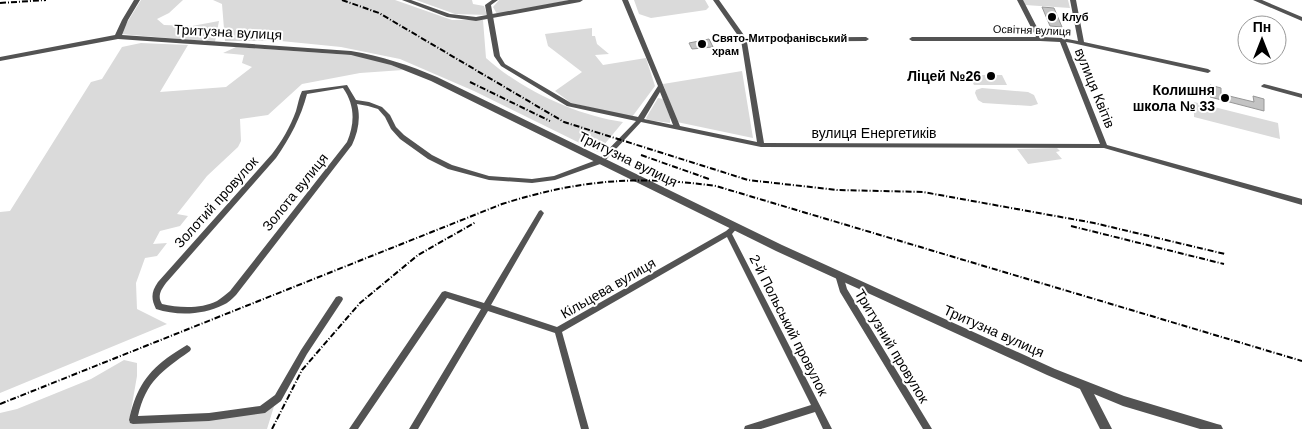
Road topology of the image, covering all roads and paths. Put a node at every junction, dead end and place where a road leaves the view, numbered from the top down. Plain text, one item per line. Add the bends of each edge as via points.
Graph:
1 (137, 0) edge
2 (405, 0) edge
3 (494, 0) edge
4 (580, 0) edge
5 (626, 0) edge
6 (716, 0) edge
7 (1020, 0) edge
8 (1073, 0) edge
9 (1256, 0) edge
10 (490, 18) junction
11 (1302, 19) edge
12 (118, 37) junction
13 (866, 39) dead end
14 (912, 39) dead end
15 (1040, 39) junction
16 (744, 40) junction
17 (1062, 40) junction
18 (1081, 42) junction
19 (0, 59) edge
20 (1208, 71) dead end
21 (661, 86) junction
22 (1264, 86) dead end
23 (1302, 96) edge
24 (353, 102) junction
25 (380, 108) junction
26 (357, 112) junction
27 (639, 121) junction
28 (677, 127) junction
29 (761, 145) junction
30 (1104, 146) junction
31 (601, 161) junction
32 (1302, 202) edge
33 (541, 213) dead end
34 (732, 230) junction
35 (838, 275) junction
36 (339, 299) dead end
37 (220, 303) joint
38 (486, 307) junction
39 (558, 331) junction
40 (187, 350) dead end
41 (1084, 386) junction
42 (816, 407) junction
43 (353, 429) edge
44 (413, 429) edge
45 (585, 429) edge
46 (748, 429) edge
47 (828, 429) edge
48 (928, 429) edge
49 (1106, 429) edge
50 (1217, 429) edge

1 - 12 street
2 - 10 street via 449,16
3 - 10 street via 488,6
4 - 10 street
5 - 21 street
6 - 16 street
7 - 15 street
8 - 18 street, вулиця Квітів
9 - 11 street
10 - 27 street, вулиця Енергетиків via 497,56 503,65 569,105
12 - 19 street, Тритузна вулиця
12 - 31 street, Тритузна вулиця via 375,56 434,79
13 - 16 street
14 - 15 street, Освітня вулиця
15 - 17 street, Освітня вулиця
16 - 29 street
17 - 18 street, Освітня вулиця
17 - 30 street, вулиця Квітів
18 - 20 street, Освітня вулиця
21 - 27 street
21 - 28 street
22 - 23 street
24 - 25 street
24 - 26 street
24 - 37 street, Золотий провулок via 345,86 304,92 286,140 163,281 155,292 154,300 159,308 168,310 202,308
25 - 26 street via 366,107
25 - 31 street via 402,138 430,157 450,167 489,178 532,181 555,178
26 - 37 street, Золота вулиця via 354,133 340,158 233,293
27 - 28 street, вулиця Енергетиків
27 - 31 street
28 - 29 street, вулиця Енергетиків
29 - 30 street, вулиця Енергетиків
30 - 32 street, вулиця Енергетиків
31 - 34 street, Тритузна вулиця
33 - 38 street
34 - 35 street, Тритузна вулиця
34 - 39 street, Кільцева вулиця
34 - 42 street, 2-й Польський провулок
35 - 41 street, Тритузна вулиця
35 - 48 street, Тритузний провулок via 843,290
36 - 40 street via 278,398 262,410 209,417 133,420 138,399 148,379
38 - 39 street, Кільцева вулиця
38 - 43 street, Кільцева вулиця via 444,294
38 - 44 street
39 - 45 street
41 - 49 street
41 - 50 street, Тритузна вулиця
42 - 46 street
42 - 47 street, 2-й Польський провулок

